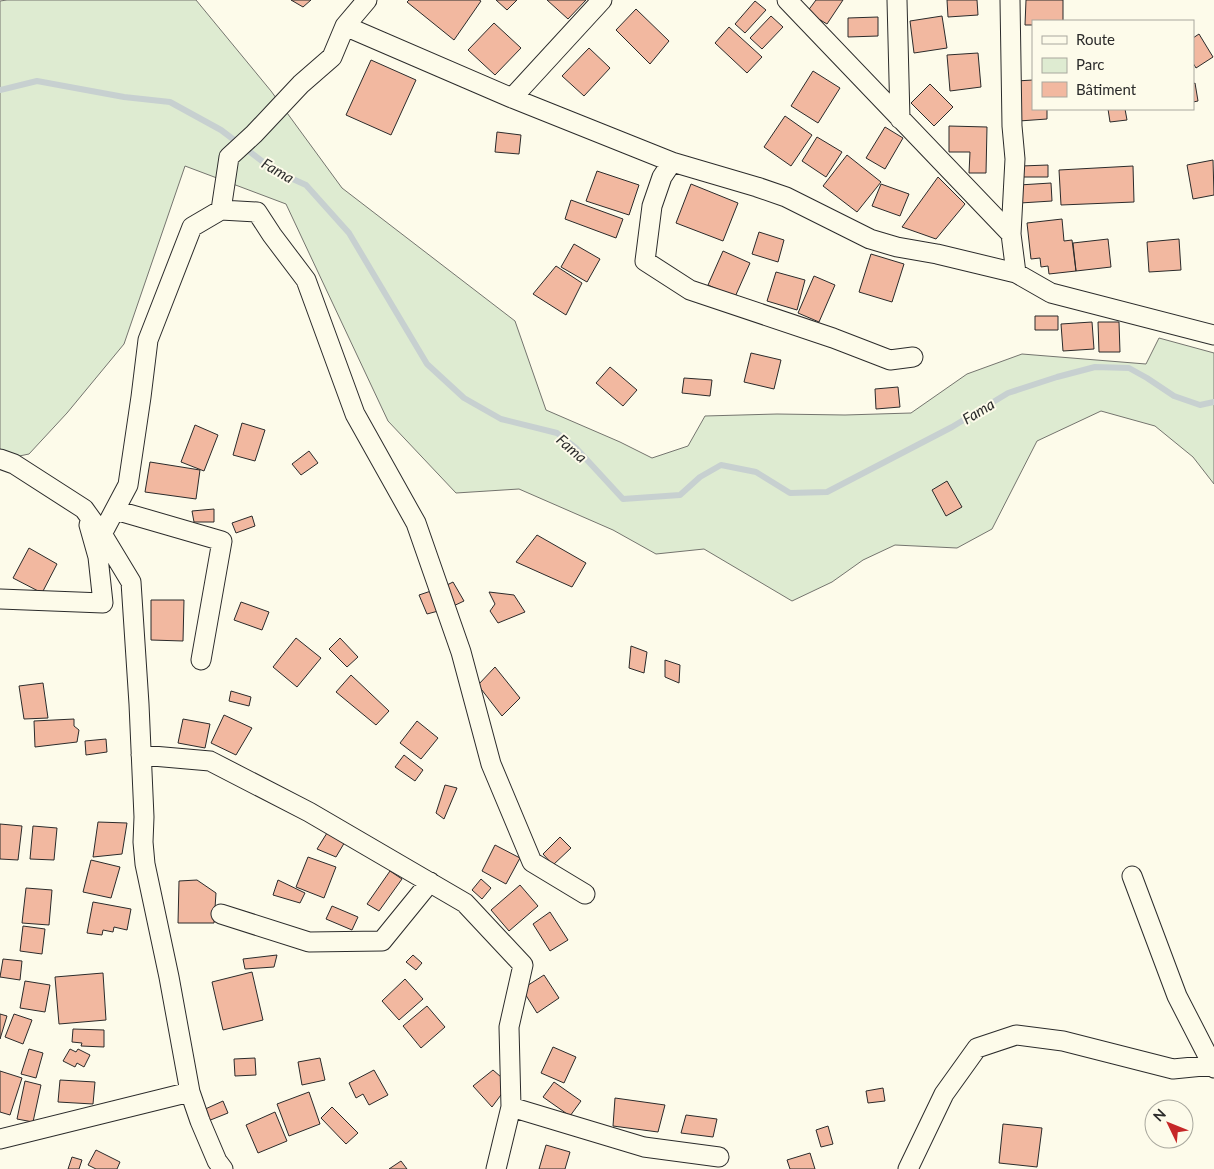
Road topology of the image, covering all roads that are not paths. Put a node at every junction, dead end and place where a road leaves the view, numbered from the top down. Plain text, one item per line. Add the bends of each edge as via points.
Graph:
1 (367, 0) edge
2 (602, 0) edge
3 (787, 0) edge
4 (897, 0) edge
5 (1010, 0) edge
6 (345, 26) junction
7 (512, 98) junction
8 (900, 119) junction
9 (672, 162) junction
10 (221, 210) junction
11 (1011, 234) junction
12 (1016, 273) junction
13 (1214, 335) edge
14 (913, 357) dead end
15 (0, 459) edge
16 (84, 509) junction
17 (114, 510) junction
18 (102, 534) junction
19 (0, 600) edge
20 (201, 660) dead end
21 (141, 756) junction
22 (1132, 876) dead end
23 (430, 882) junction
24 (585, 894) dead end
25 (221, 914) dead end
26 (1214, 1066) edge
27 (190, 1092) junction
28 (512, 1107) junction
29 (0, 1139) edge
30 (719, 1157) dead end
31 (223, 1169) edge
32 (496, 1169) edge
33 (908, 1169) edge

1 - 6 street
2 - 7 street
3 - 8 street
4 - 8 street
5 - 11 street via 1015,159
6 - 7 street
6 - 10 street via 332,57 228,157
7 - 9 street
8 - 11 street
9 - 12 street via 786,197 870,239
9 - 14 street via 662,177 652,206 645,261 690,290 890,360
10 - 17 street via 192,227 148,340 128,485
10 - 24 street via 257,212 306,280 355,414 416,523 461,652 491,764 532,862
11 - 12 street
12 - 13 street via 1051,293
15 - 16 street via 14,464
16 - 18 street
16 - 19 street via 98,557 103,603
17 - 18 street
17 - 20 street via 222,542
18 - 21 street via 131,582
21 - 23 street via 210,761 309,812
21 - 27 street via 145,864
22 - 26 street via 1177,996
23 - 25 street via 382,941 309,942
23 - 28 street via 465,903 523,965 509,1026
26 - 33 street via 1173,1069 1064,1041 1016,1035 977,1048 944,1094
27 - 29 street
27 - 31 street
28 - 30 street via 644,1147
28 - 32 street

